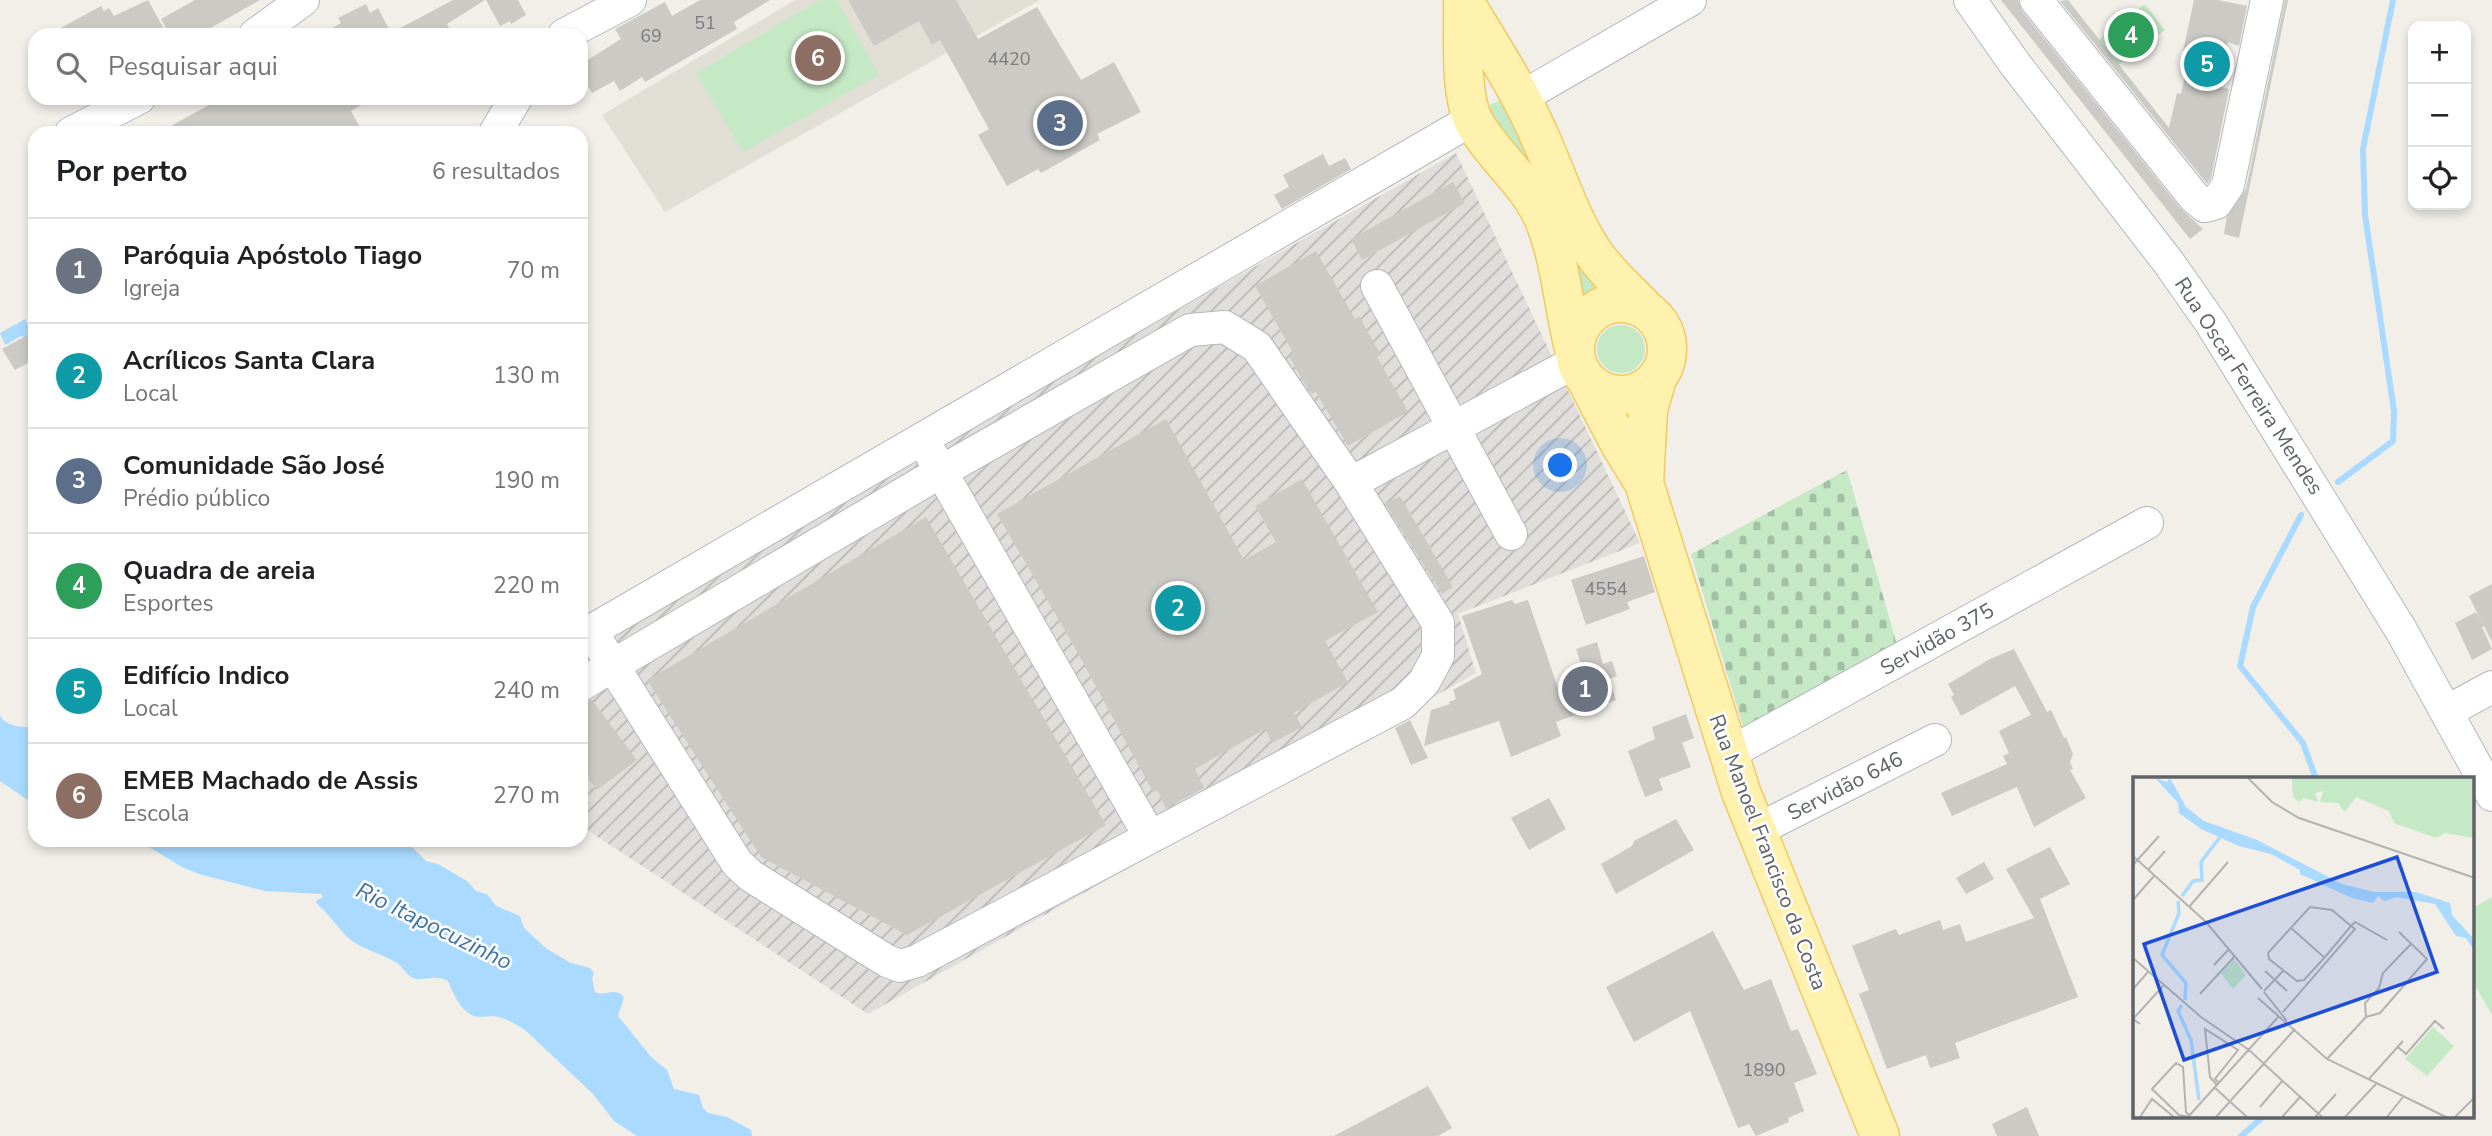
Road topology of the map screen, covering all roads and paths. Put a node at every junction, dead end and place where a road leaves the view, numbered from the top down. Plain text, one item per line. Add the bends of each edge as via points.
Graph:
1 (303, 0) edge
2 (630, 0) edge
3 (1463, 0) edge
4 (1690, 0) edge
5 (1970, 0) edge
6 (2036, 0) edge
7 (2267, 0) edge
8 (265, 28) edge
9 (577, 28) edge
10 (1515, 87) junction
11 (125, 105) edge
12 (512, 105) edge
13 (1470, 106) junction
14 (85, 126) edge
15 (499, 126) edge
16 (1377, 286) dead end
17 (1648, 312) junction
18 (1579, 364) junction
19 (1657, 378) junction
20 (1454, 427) junction
21 (922, 438) junction
22 (942, 471) junction
23 (1351, 482) junction
24 (1644, 483) junction
25 (2147, 523) dead end
26 (1511, 534) dead end
27 (612, 666) junction
28 (588, 681) edge
29 (2492, 687) edge
30 (2446, 712) junction
31 (1935, 740) dead end
32 (1728, 754) junction
33 (2492, 796) edge
34 (1755, 831) junction
35 (1150, 837) junction
36 (1880, 1136) edge

1 - 8 street
2 - 9 street
3 - 10 main road
3 - 13 main road, Rua Manoel Francisco da Costa
4 - 10 street
5 - 30 street, Rua Oscar Ferreira Mendes via 2211,323
6 - 7 street via 2205,206 2216,203 2228,185
10 - 13 main road via 1494,75 1484,77
10 - 17 main road via 1594,253
11 - 14 street
12 - 15 street
13 - 18 main road, Rua Manoel Francisco da Costa via 1484,137 1542,215
13 - 21 street
16 - 20 street
17 - 18 main road via 1629,304 1605,306 1592,313 1576,337
17 - 19 main road via 1658,321 1667,350
18 - 19 main road via 1598,389 1613,395 1629,395
18 - 20 street
18 - 24 main road, Rua Manoel Francisco da Costa
19 - 24 main road, Rua Manoel Francisco da Costa via 1647,410
20 - 23 street
20 - 26 street
21 - 22 street
21 - 27 street via 591,631
22 - 23 street via 1190,330 1225,327 1257,347
22 - 27 street
22 - 35 street
23 - 35 street via 1438,623 1438,656 1424,682 1403,702
24 - 32 main road, Rua Manoel Francisco da Costa
25 - 32 street, Servidão 375
27 - 28 street
27 - 35 street via 737,863 887,961 900,965 917,961
29 - 30 street
30 - 33 street, Rua Oscar Ferreira Mendes
31 - 34 street, Servidão 646
32 - 34 main road, Rua Manoel Francisco da Costa
34 - 36 main road, Rua Manoel Francisco da Costa

